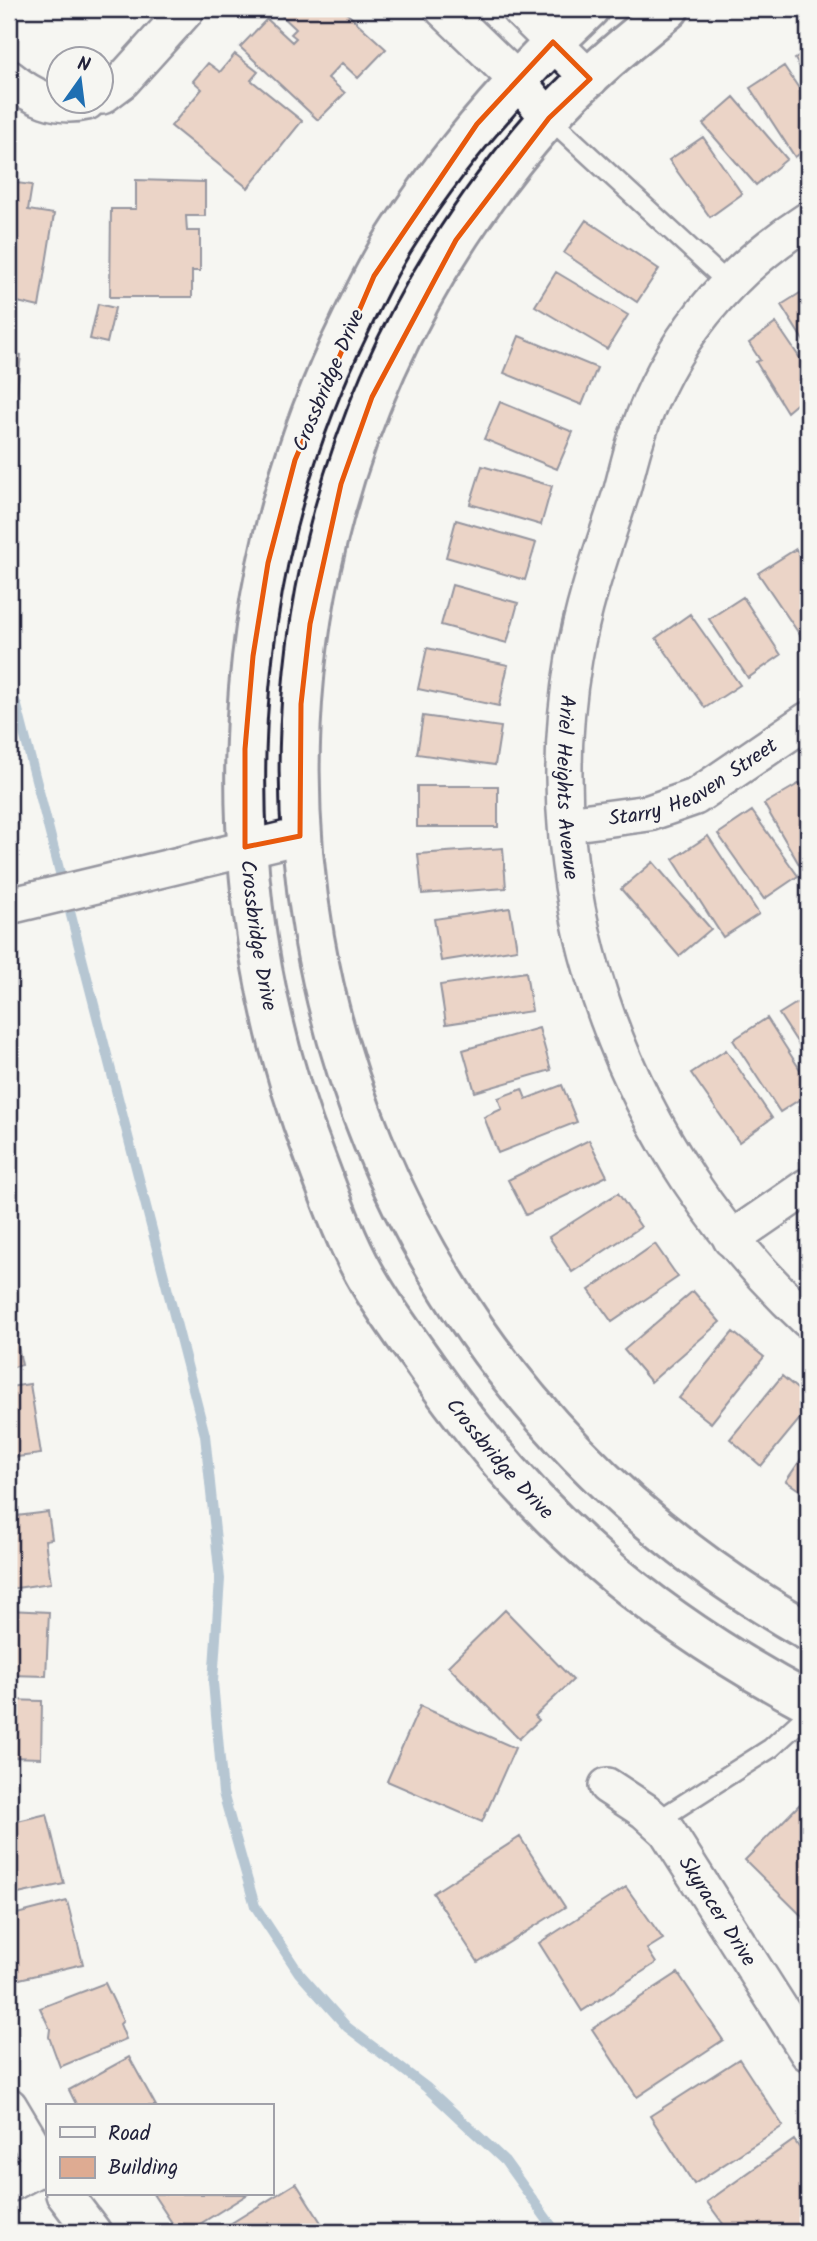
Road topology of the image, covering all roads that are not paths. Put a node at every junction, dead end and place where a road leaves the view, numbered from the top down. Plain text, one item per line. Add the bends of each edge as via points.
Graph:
1 (187, 9) edge
2 (443, 9) edge
3 (519, 9) edge
4 (589, 9) edge
5 (669, 9) edge
6 (553, 42) junction
7 (9, 78) edge
8 (516, 79) junction
9 (590, 79) junction
10 (116, 84) edge
11 (46, 101) edge
12 (549, 118) junction
13 (808, 220) edge
14 (728, 283) junction
15 (808, 720) edge
16 (567, 824) junction
17 (300, 836) junction
18 (245, 847) junction
19 (9, 906) edge
20 (808, 1186) edge
21 (731, 1239) junction
22 (808, 1320) edge
23 (808, 1630) edge
24 (808, 1702) edge
25 (808, 1714) edge
26 (607, 1786) dead end
27 (657, 1821) junction
28 (808, 2053) edge
29 (9, 2106) edge
30 (45, 2168) edge
31 (9, 2184) edge
32 (66, 2196) edge
33 (93, 2232) edge

1 - 10 street
2 - 8 street
3 - 6 street
4 - 6 street, Crossbridge Drive
5 - 9 street
6 - 8 street, Crossbridge Drive
6 - 9 street
7 - 11 street
8 - 12 street
8 - 18 street, Crossbridge Drive via 477,124 397,234 342,340 299,448 268,563 253,656 245,749
9 - 12 street
12 - 14 lane
12 - 17 street via 481,204 429,283 357,435 330,527 310,624 301,704
13 - 14 street, Ariel Heights Avenue via 768,246
14 - 16 street, Ariel Heights Avenue via 690,328 660,381 601,546 573,661 566,731
15 - 16 street, Starry Heaven Street via 695,797 649,813
16 - 21 street, Ariel Heights Avenue via 587,954 623,1062 676,1162
17 - 18 street
17 - 23 street via 321,973 345,1065 398,1199 448,1291 517,1387 617,1492 730,1583
18 - 19 street
18 - 24 street, Crossbridge Drive via 259,964 291,1095 364,1273 395,1321 496,1459 567,1535 682,1628
20 - 21 street
21 - 22 street, Ariel Heights Avenue
25 - 27 lane via 771,1748
26 - 27 street, Skyracer Drive
27 - 28 street, Skyracer Drive
29 - 30 street
30 - 31 street
32 - 33 street

